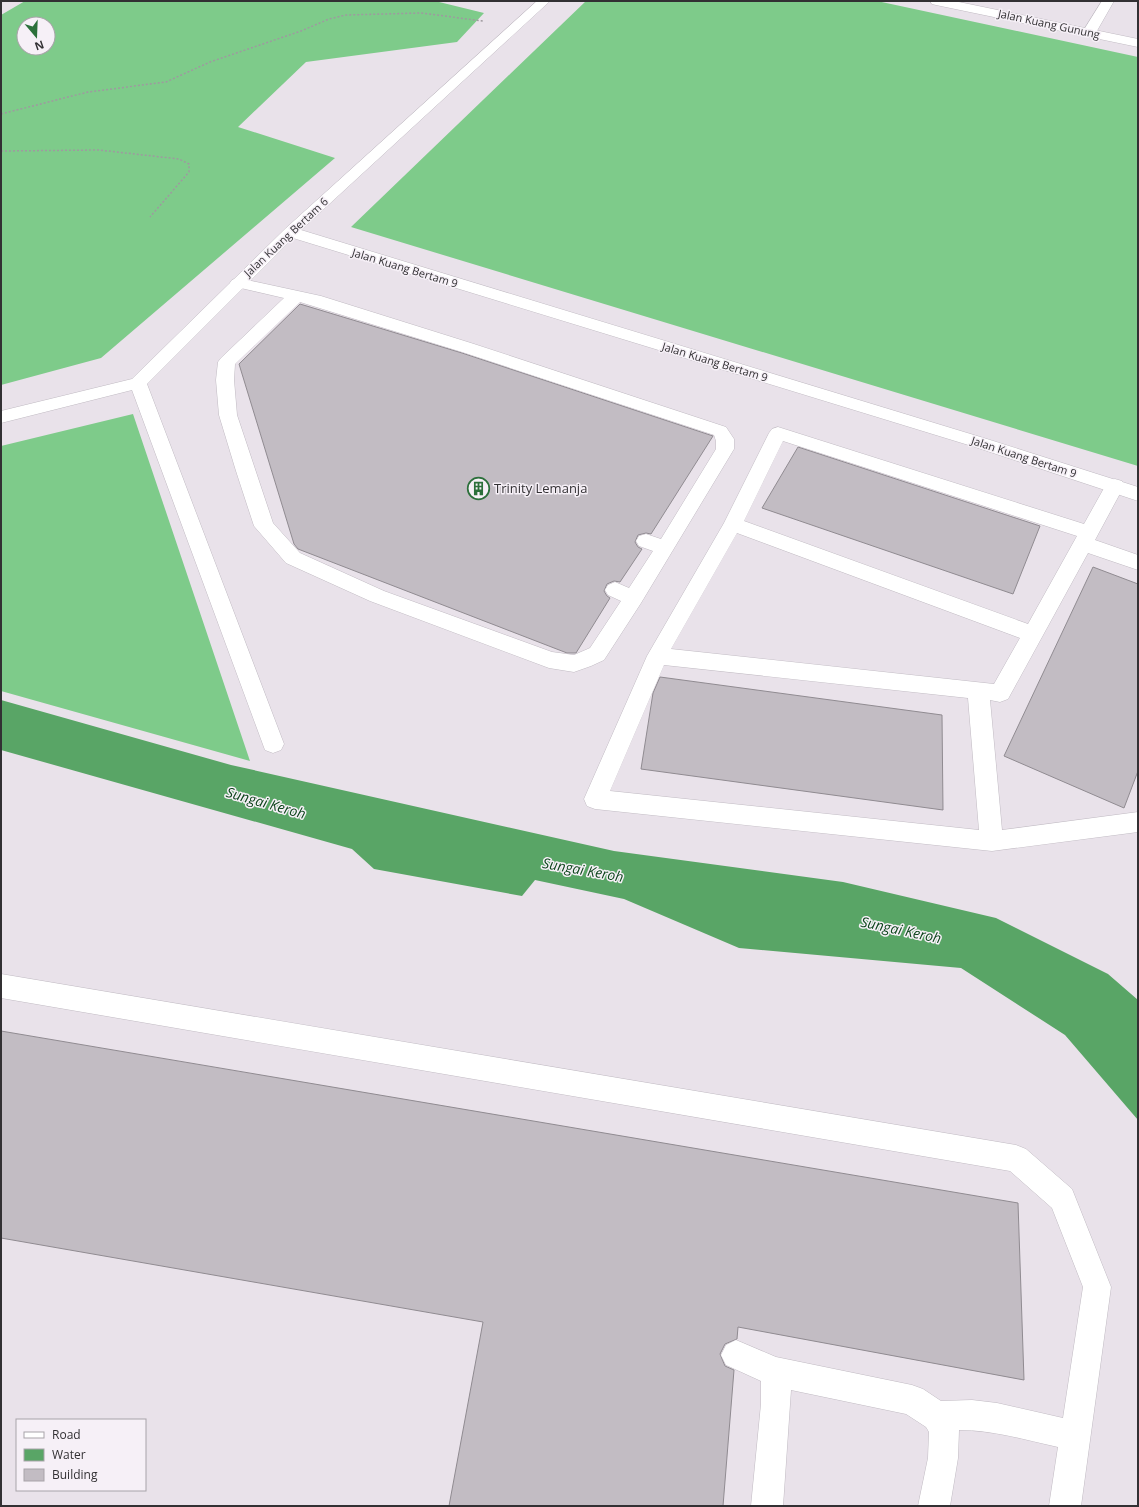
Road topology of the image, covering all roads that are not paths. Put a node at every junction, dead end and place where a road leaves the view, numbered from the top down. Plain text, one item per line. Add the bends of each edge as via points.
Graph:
1 (544, 1) edge
2 (936, 1) edge
3 (1108, 1) edge
4 (1089, 33) junction
5 (1138, 43) edge
6 (290, 232) junction
7 (238, 283) junction
8 (297, 296) junction
9 (138, 383) junction
10 (1, 417) edge
11 (1115, 486) junction
12 (1138, 494) edge
13 (733, 524) junction
14 (1086, 539) junction
15 (646, 541) dead end
16 (665, 548) junction
17 (1138, 563) edge
18 (615, 590) dead end
19 (634, 598) junction
20 (1033, 634) junction
21 (657, 656) junction
22 (978, 690) junction
23 (273, 744) dead end
24 (1138, 822) edge
25 (992, 841) junction
26 (1, 986) edge
27 (736, 1355) dead end
28 (776, 1372) junction
29 (937, 1416) junction
30 (1075, 1436) junction
31 (767, 1506) edge
32 (934, 1506) edge
33 (1065, 1506) edge

1 - 6 street, Jalan Kuang Bertam 6
2 - 4 street, Jalan Kuang Gunung
3 - 4 street
4 - 5 street, Jalan Kuang Gunung
6 - 7 street, Jalan Kuang Bertam 6
6 - 11 street, Jalan Kuang Bertam 9
7 - 8 street
7 - 9 street, Jalan Kuang Bertam 6
8 - 16 street via 468,348 720,431 726,442 725,449
8 - 19 street via 227,362 225,380 228,414 264,526 293,558 377,596 566,664 579,663 597,654
9 - 10 street
9 - 23 street
11 - 12 street, Jalan Kuang Bertam 9
11 - 14 street
13 - 14 street via 778,433
13 - 20 street
13 - 21 street
14 - 17 street
14 - 20 street
15 - 16 street
16 - 19 street
18 - 19 street
20 - 22 street via 1000,693
21 - 22 street
21 - 25 street via 595,799
22 - 25 street
24 - 25 street
26 - 30 street via 1016,1159 1062,1199 1097,1287
27 - 28 street
28 - 29 street via 912,1400
28 - 31 street via 776,1404
29 - 30 street via 972,1415 997,1418
29 - 32 street via 944,1431 943,1458
30 - 33 street

